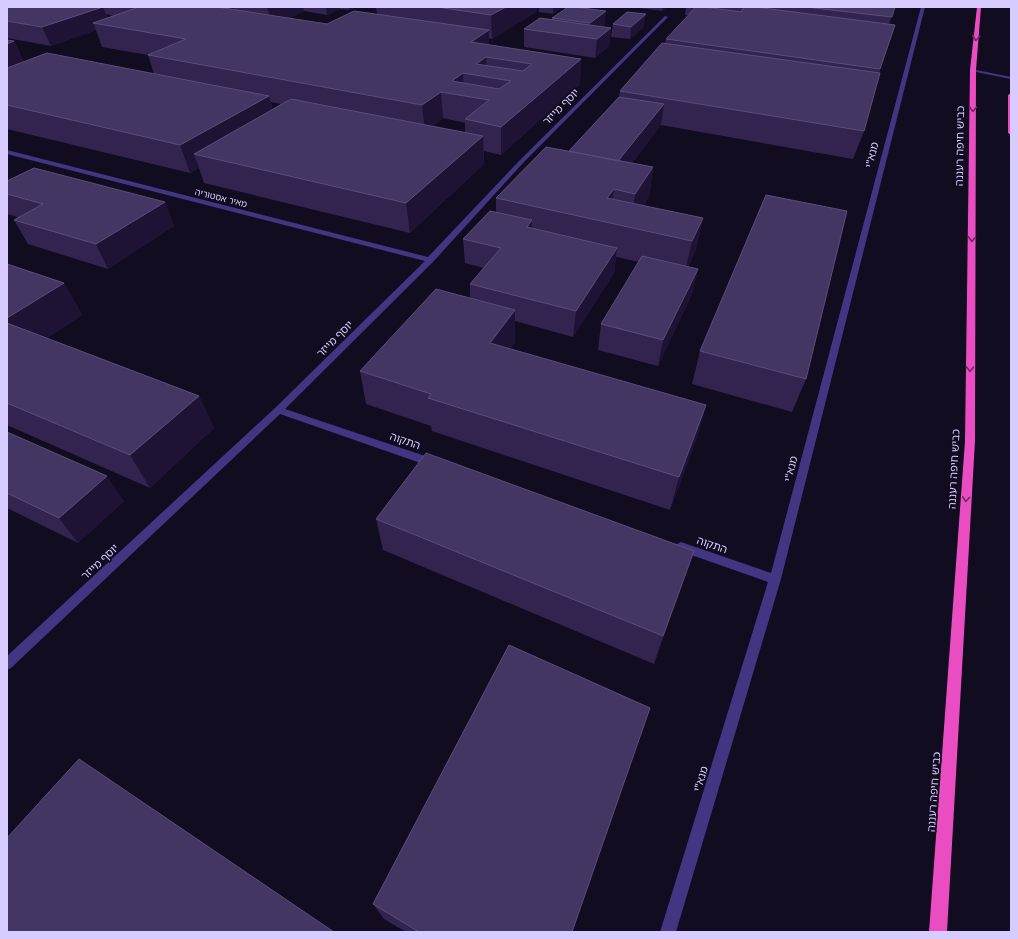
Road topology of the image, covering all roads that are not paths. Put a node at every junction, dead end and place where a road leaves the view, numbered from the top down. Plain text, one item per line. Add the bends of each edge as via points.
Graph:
1 (923, 7) edge
2 (980, 7) edge
3 (666, 17) dead end
4 (973, 70) junction
5 (1011, 73) edge
6 (1011, 78) edge
7 (1011, 95) edge
8 (1010, 107) edge
9 (1011, 133) edge
10 (7, 152) edge
11 (430, 260) junction
12 (278, 410) junction
13 (444, 466) edge
14 (669, 543) edge
15 (775, 579) junction
16 (7, 664) edge
17 (668, 932) edge
18 (938, 932) edge

1 - 15 street, מנא"י
2 -> 4 highway, כביש חיפה רעננה
3 - 11 street, יוסף מייזר via 521,162
4 - 5 street
4 - 6 street
4 -> 18 highway, כביש חיפה רעננה via 970,442
7 - 8 highway
8 - 9 highway
10 - 11 street, מאיר אסטוריה
11 - 12 street, יוסף מייזר
12 - 13 street, התקוה
12 - 16 street, יוסף מייזר
14 - 15 street, התקוה
15 - 17 street, מנא"י

